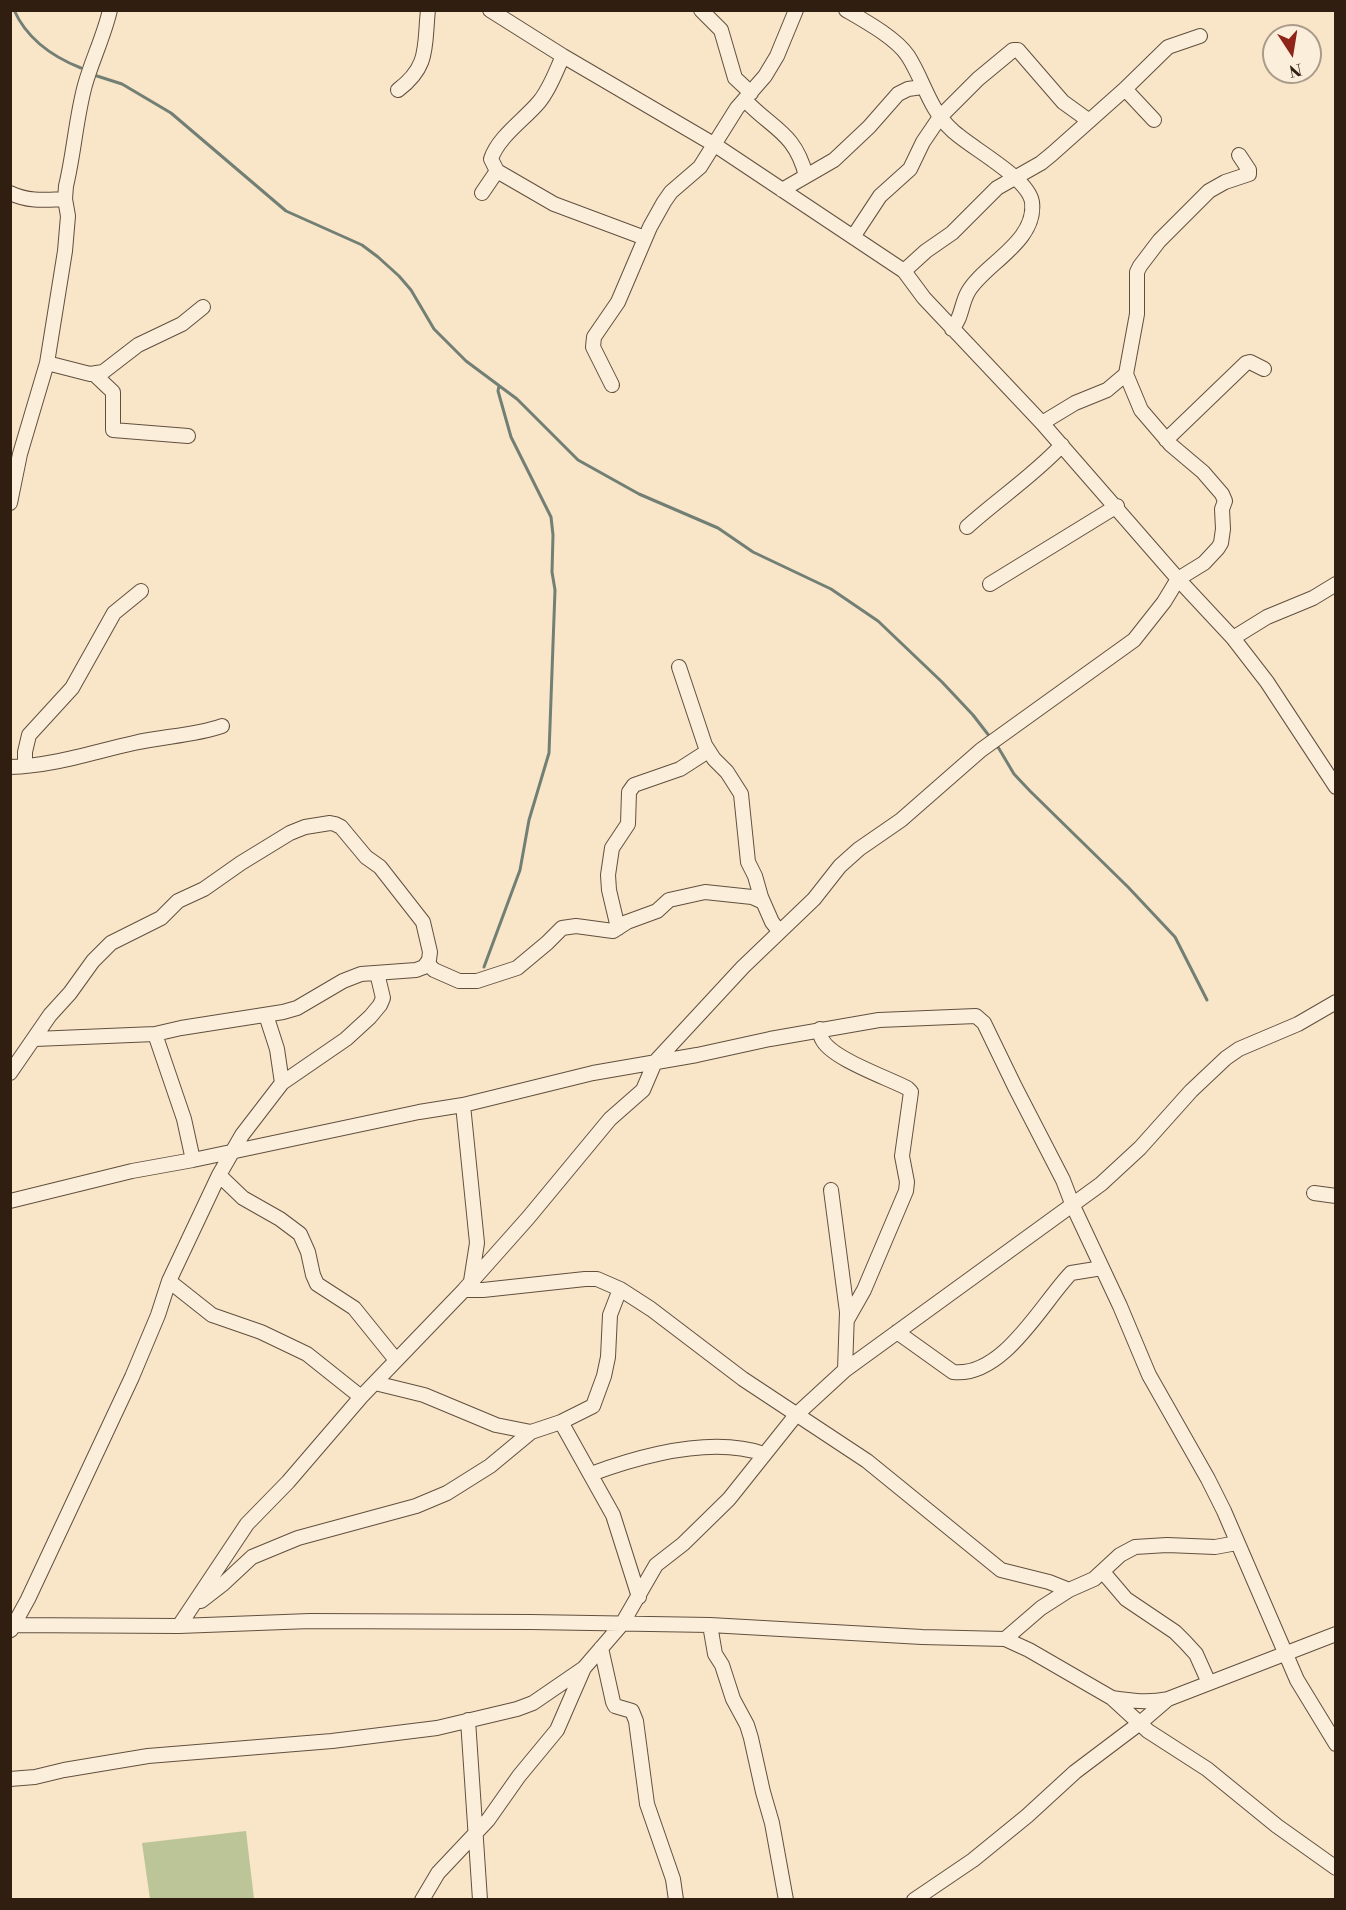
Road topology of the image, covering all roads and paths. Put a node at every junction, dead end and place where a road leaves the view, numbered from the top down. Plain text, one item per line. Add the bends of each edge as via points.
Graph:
1 (110, 10) edge
2 (428, 10) edge
3 (490, 10) edge
4 (701, 10) edge
5 (796, 10) edge
6 (853, 12) edge
7 (1200, 36) dead end
8 (563, 56) junction
9 (922, 87) junction
10 (1125, 89) junction
11 (398, 90) dead end
12 (748, 96) junction
13 (940, 117) junction
14 (1089, 120) junction
15 (1154, 120) dead end
16 (715, 145) junction
17 (1239, 155) dead end
18 (497, 171) junction
19 (806, 176) junction
20 (1014, 178) junction
21 (782, 190) junction
22 (10, 193) edge
23 (482, 193) dead end
24 (65, 199) junction
25 (853, 237) junction
26 (645, 238) junction
27 (904, 271) junction
28 (203, 307) dead end
29 (952, 328) junction
30 (47, 363) junction
31 (1264, 369) dead end
32 (94, 374) junction
33 (1126, 374) junction
34 (612, 385) dead end
35 (1042, 423) junction
36 (188, 436) dead end
37 (1166, 440) junction
38 (1062, 445) junction
39 (10, 503) edge
40 (1117, 506) junction
41 (967, 527) dead end
42 (1178, 579) junction
43 (990, 584) dead end
44 (1335, 584) edge
45 (141, 591) dead end
46 (1233, 638) junction
47 (679, 667) dead end
48 (222, 726) dead end
49 (708, 751) junction
50 (25, 766) junction
51 (10, 767) edge
52 (1335, 787) edge
53 (763, 902) junction
54 (618, 928) junction
55 (779, 931) junction
56 (428, 964) junction
57 (377, 973) junction
58 (1335, 1002) edge
59 (266, 1016) junction
60 (820, 1029) junction
61 (155, 1034) junction
62 (35, 1039) junction
63 (655, 1062) junction
64 (10, 1073) edge
65 (282, 1083) junction
66 (463, 1105) junction
67 (233, 1152) junction
68 (193, 1160) junction
69 (219, 1175) junction
70 (831, 1190) dead end
71 (1314, 1193) dead end
72 (1335, 1196) edge
73 (10, 1200) edge
74 (1072, 1206) junction
75 (1102, 1268) junction
76 (169, 1281) junction
77 (467, 1285) junction
78 (620, 1289) junction
79 (847, 1320) junction
80 (897, 1332) junction
81 (396, 1360) junction
82 (845, 1370) junction
83 (375, 1383) junction
84 (361, 1397) junction
85 (796, 1415) junction
86 (561, 1422) junction
87 (531, 1432) junction
88 (764, 1454) junction
89 (591, 1474) junction
90 (1237, 1543) junction
91 (1103, 1572) junction
92 (1069, 1590) junction
93 (639, 1597) junction
94 (192, 1608) junction
95 (622, 1624) junction
96 (710, 1625) junction
97 (178, 1626) junction
98 (12, 1627) edge
99 (1335, 1634) edge
100 (1005, 1640) junction
101 (602, 1648) junction
102 (1285, 1655) junction
103 (584, 1668) junction
104 (1209, 1683) junction
105 (1112, 1698) junction
106 (1168, 1699) junction
107 (468, 1720) junction
108 (1140, 1723) junction
109 (1335, 1744) edge
110 (10, 1779) edge
111 (475, 1834) junction
112 (1335, 1868) edge
113 (422, 1899) edge
114 (480, 1899) edge
115 (676, 1899) edge
116 (786, 1899) edge
117 (914, 1899) edge

1 - 24 street via 85,85
2 - 11 street via 422,62 410,81
3 - 8 street
4 - 12 street via 721,30 735,78
5 - 12 street via 777,56
6 - 9 street via 903,50
7 - 10 street via 1168,47
8 - 16 street
8 - 18 street via 540,101 492,155
9 - 13 street
9 - 19 street via 898,94 844,152
10 - 14 street
10 - 15 street
12 - 16 street
12 - 19 street via 794,144
13 - 14 street via 1016,49 1064,102
13 - 20 street
13 - 25 street via 910,169 880,196
14 - 20 street via 1041,163
16 - 21 street
16 - 26 street via 700,168 671,192
17 - 33 street via 1249,174 1209,191 1159,241 1137,270 1137,314
18 - 23 street
18 - 26 street via 554,204
19 - 21 street
20 - 27 street via 997,188 952,233
20 - 29 street via 1032,201 1026,229 967,292 959,320
21 - 25 street
22 - 24 street via 37,201
24 - 30 street via 65,251
25 - 27 street
26 - 34 street via 627,284 593,342
27 - 29 street
28 - 32 street via 182,324 148,339 114,366
29 - 35 street
30 - 32 street
30 - 39 street
31 - 37 street via 1246,363
32 - 36 street via 112,392 112,430
33 - 35 street via 1107,390
33 - 37 street via 1141,410
35 - 38 street
37 - 42 street via 1215,484 1225,501 1221,543 1204,563
38 - 40 street
38 - 41 street
40 - 42 street
40 - 43 street
42 - 46 street
42 - 55 street via 1134,640 981,750 901,820 859,849
44 - 46 street
45 - 50 street via 114,613 72,688 29,735
46 - 52 street
47 - 49 street
48 - 50 street
49 - 53 street via 741,794 748,862
49 - 54 street via 680,768 634,785 629,792 628,824 612,848 608,874
50 - 51 street
53 - 54 street via 746,896 694,893 669,900 657,911
53 - 55 street
54 - 56 street via 562,928 517,968 477,981 459,981
55 - 63 street
56 - 57 street via 416,970
56 - 62 street via 430,952 423,922 380,867 330,822 290,833 204,889 178,901 161,918 111,943 50,1015
57 - 59 street via 361,974 297,1008
57 - 65 street via 382,1001 370,1017 346,1039
58 - 74 street via 1226,1058 1140,1148
59 - 61 street
59 - 65 street via 277,1049
60 - 63 street
60 - 74 street via 879,1020 965,1015 981,1018 1063,1180
60 - 79 street via 823,1041 840,1054 911,1092 902,1156 906,1191
61 - 62 street
61 - 68 street via 184,1119
62 - 64 street
63 - 66 street
63 - 77 street via 644,1090 610,1119
65 - 67 street
66 - 67 street
66 - 77 street via 477,1243
67 - 68 street
67 - 69 street
68 - 73 street
69 - 76 street
69 - 81 street via 243,1198 300,1234 317,1284 354,1308
70 - 79 street
71 - 72 street
74 - 75 street
74 - 80 street
75 - 80 street via 1071,1273 1018,1339 974,1370 953,1372
75 - 90 street via 1149,1374 1208,1479
76 - 84 street via 212,1315 307,1354
76 - 98 street via 132,1377
77 - 78 street via 504,1288 597,1279
77 - 81 street
78 - 85 street
78 - 86 street via 610,1315 608,1356 593,1406
79 - 82 street
80 - 82 street
81 - 83 street
82 - 85 street
83 - 84 street
83 - 87 street via 424,1395 496,1425
84 - 94 street via 247,1524
85 - 88 street
85 - 92 street via 867,1461 1001,1570
86 - 87 street
86 - 89 street
87 - 94 street via 490,1466 447,1493 416,1506 298,1538 252,1557
88 - 89 street via 713,1447 678,1451 623,1462
88 - 93 street via 729,1499 656,1565
89 - 93 street via 613,1515
90 - 91 street via 1215,1547 1144,1545 1120,1556
90 - 102 street
91 - 92 street
91 - 104 street via 1126,1599 1185,1642 1196,1654
92 - 100 street via 1041,1608
93 - 95 street
94 - 97 street
95 - 96 street
95 - 97 street via 310,1621
95 - 101 street
96 - 100 street
96 - 116 street via 715,1654 751,1738
97 - 98 street
99 - 102 street
100 - 105 street
101 - 103 street
101 - 115 street via 613,1702 632,1711 636,1721 647,1804
102 - 104 street
102 - 109 street
103 - 107 street via 533,1703
103 - 111 street via 557,1730
104 - 106 street
105 - 106 street via 1151,1702
105 - 108 street
106 - 108 street
107 - 110 street via 437,1728 332,1741 148,1756
107 - 111 street
108 - 112 street via 1207,1769
108 - 117 street via 1075,1772 973,1860
111 - 113 street via 438,1873
111 - 114 street

